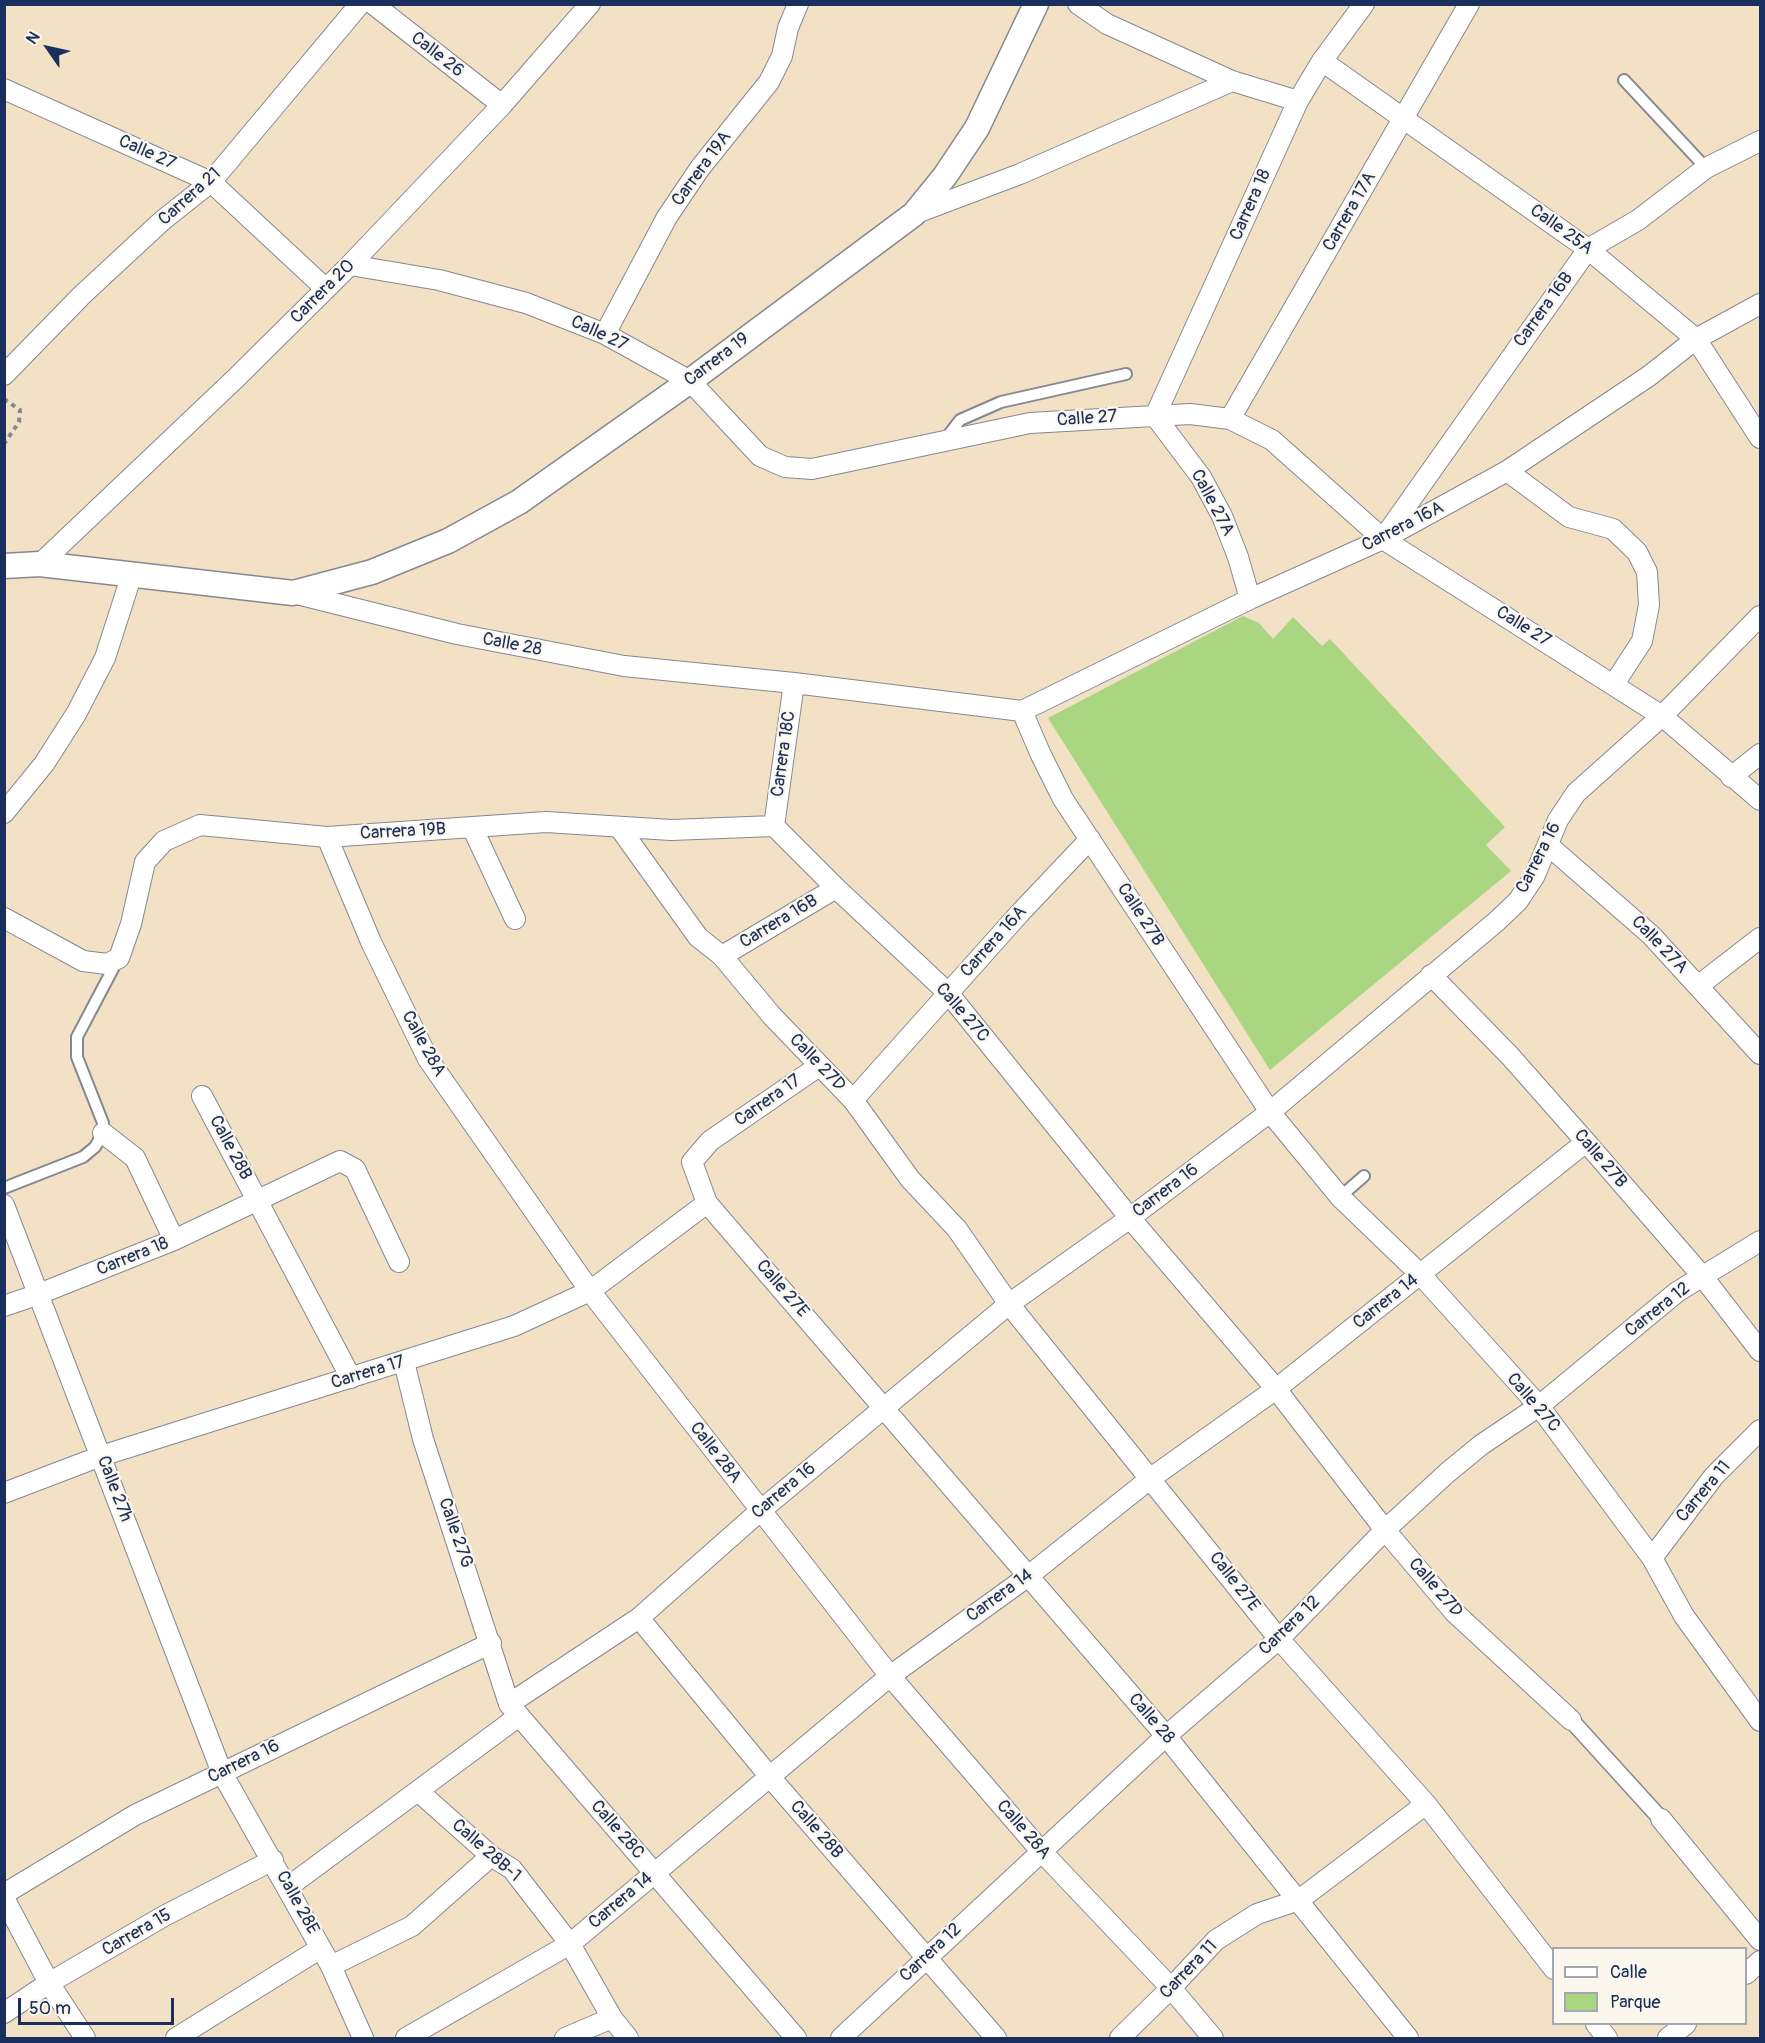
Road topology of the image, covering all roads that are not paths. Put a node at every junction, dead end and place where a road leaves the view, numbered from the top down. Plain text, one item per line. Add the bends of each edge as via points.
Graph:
1 (360, 4) edge
2 (373, 4) edge
3 (590, 4) edge
4 (1036, 4) edge
5 (1078, 4) edge
6 (1364, 4) edge
7 (1469, 4) edge
8 (797, 5) edge
9 (1322, 60) junction
10 (1624, 80) dead end
11 (1232, 81) junction
12 (4, 89) edge
13 (1298, 101) junction
14 (502, 105) junction
15 (1404, 119) junction
16 (1761, 141) edge
17 (1706, 168) junction
18 (211, 182) junction
19 (914, 214) junction
20 (1588, 249) junction
21 (350, 265) junction
22 (326, 289) junction
23 (1761, 304) edge
24 (605, 334) junction
25 (1696, 339) junction
26 (1126, 374) dead end
27 (4, 375) edge
28 (690, 381) junction
29 (1155, 416) junction
30 (1230, 419) junction
31 (1761, 438) edge
32 (944, 441) junction
33 (1507, 471) junction
34 (1383, 539) junction
35 (40, 564) junction
36 (4, 566) edge
37 (132, 574) junction
38 (293, 593) junction
39 (1250, 599) junction
40 (1761, 616) edge
41 (794, 683) junction
42 (1614, 684) junction
43 (1022, 711) junction
44 (1662, 716) junction
45 (1761, 754) edge
46 (1731, 777) junction
47 (1761, 800) edge
48 (4, 813) edge
49 (774, 826) junction
50 (619, 827) junction
51 (473, 829) junction
52 (327, 837) junction
53 (1090, 839) junction
54 (1549, 846) junction
55 (836, 888) junction
56 (4, 918) edge
57 (515, 919) dead end
58 (1761, 939) edge
59 (722, 956) junction
60 (119, 958) junction
61 (1431, 975) junction
62 (1698, 986) junction
63 (948, 993) junction
64 (1761, 1054) edge
65 (819, 1066) junction
66 (202, 1096) dead end
67 (853, 1100) junction
68 (1270, 1112) junction
69 (103, 1133) junction
70 (1586, 1142) junction
71 (692, 1162) joint
72 (1364, 1176) dead end
73 (4, 1188) edge
74 (1340, 1197) junction
75 (258, 1200) junction
76 (707, 1203) junction
77 (4, 1205) edge
78 (1130, 1218) junction
79 (174, 1240) junction
80 (1761, 1240) edge
81 (399, 1262) dead end
82 (1420, 1274) junction
83 (1703, 1277) junction
84 (590, 1290) junction
85 (39, 1294) junction
86 (1009, 1304) junction
87 (4, 1306) edge
88 (1761, 1351) edge
89 (404, 1362) junction
90 (351, 1378) junction
91 (1276, 1389) junction
92 (1539, 1406) junction
93 (886, 1407) junction
94 (1761, 1430) edge
95 (101, 1456) junction
96 (1151, 1478) junction
97 (4, 1493) edge
98 (760, 1511) junction
99 (1385, 1530) junction
100 (1652, 1558) junction
101 (1027, 1577) junction
102 (639, 1618) junction
103 (1279, 1639) junction
104 (490, 1643) junction
105 (890, 1676) junction
106 (514, 1710) junction
107 (1571, 1720) joint
108 (1761, 1721) edge
109 (1166, 1736) junction
110 (222, 1773) junction
111 (770, 1777) junction
112 (418, 1791) junction
113 (1426, 1804) junction
114 (1661, 1819) joint
115 (1041, 1851) junction
116 (491, 1856) junction
117 (273, 1860) junction
118 (654, 1874) junction
119 (288, 1887) junction
120 (4, 1896) edge
121 (1299, 1900) junction
122 (1761, 1940) edge
123 (570, 1944) junction
124 (321, 1948) junction
125 (925, 1957) junction
126 (1761, 1961) edge
127 (1552, 1965) edge
128 (331, 1966) junction
129 (1747, 1973) edge
130 (49, 1983) junction
131 (1171, 1988) junction
132 (4, 2013) edge
133 (612, 2018) junction
134 (1597, 2025) edge
135 (1685, 2025) edge
136 (199, 2033) edge
137 (85, 2038) edge
138 (176, 2038) edge
139 (363, 2038) edge
140 (406, 2038) edge
141 (565, 2038) edge
142 (628, 2038) edge
143 (796, 2038) edge
144 (841, 2038) edge
145 (996, 2038) edge
146 (1120, 2038) edge
147 (1213, 2038) edge
148 (1408, 2038) edge
149 (1607, 2038) edge
150 (1668, 2038) edge

1 - 18 street, Carrera 21
2 - 14 street, Calle 26
3 - 14 street, Carrera 20
4 - 19 street, Carrera 19 via 977,128
5 - 11 street via 1107,24
6 - 9 street, Carrera 18
7 - 15 street, Carrera 17A
8 - 24 street, Carrera 19A via 782,56 769,82 700,168 667,217
9 - 13 street, Carrera 18
9 - 15 street, Calle 25A
10 - 17 lane
11 - 13 street
11 - 19 street via 1020,174
12 - 18 street, Calle 27
13 - 29 street, Carrera 18
14 - 21 street, Carrera 20
15 - 20 street, Calle 25A
15 - 30 street, Carrera 17A
16 - 17 street, Carrera 16B
17 - 20 street, Carrera 16B via 1638,220
18 - 22 street, Calle 27
18 - 27 street, Carrera 21 via 163,220 82,295
19 - 28 street, Carrera 19
20 - 25 street, Calle 25A
20 - 34 street, Carrera 16B
21 - 22 street, Carrera 20
21 - 24 street, Calle 27 via 439,280 515,300
22 - 35 street, Carrera 20
23 - 25 street, Carrera 16A
24 - 28 street, Calle 27
25 - 31 street, Calle 25A
25 - 33 street, Carrera 16A via 1649,376
26 - 32 lane via 1001,402 960,420
28 - 32 street, Calle 27 via 760,456 785,466 812,469
28 - 38 street, Carrera 19 via 519,502 448,541 372,572
29 - 30 street, Calle 27 via 1190,414
29 - 32 street, Calle 27 via 1030,423
29 - 39 street, Calle 27A via 1201,477 1222,516
30 - 34 street, Calle 27 via 1272,440
33 - 34 street, Carrera 16A
33 - 42 street via 1569,518 1613,529 1636,552 1647,572 1649,605 1642,641
34 - 39 street, Carrera 16A
34 - 42 street, Calle 27
35 - 36 street, Calle 28
35 - 37 street, Calle 28
37 - 38 street, Calle 28
37 - 48 street via 105,658 76,714 44,764
38 - 41 street, Calle 28 via 458,634 624,666
39 - 43 street, Carrera 16A
40 - 44 street, Carrera 16
41 - 43 street, Calle 28
41 - 49 street, Carrera 18C
42 - 44 street, Calle 27
43 - 53 street, Calle 27B via 1063,799
44 - 46 street, Calle 27
44 - 54 street, Carrera 16 via 1576,793 1558,820
45 - 46 street
46 - 47 street, Calle 27
49 - 50 street, Carrera 19B via 722,830
49 - 55 street, Calle 27C
50 - 51 street, Carrera 19B via 546,822
50 - 59 street, Calle 27D via 698,937
51 - 52 street, Carrera 19B
51 - 57 street
52 - 60 street, Carrera 19B via 200,825 164,841 145,862
52 - 84 street, Calle 28A via 371,942 428,1059
53 - 63 street, Carrera 16A
53 - 68 street, Calle 27B
54 - 61 street, Carrera 16 via 1518,901
54 - 62 street, Calle 27A via 1651,935
55 - 59 street, Carrera 16B
55 - 63 street, Calle 27C
56 - 60 street via 83,961 107,964
58 - 62 street
59 - 65 street, Calle 27D
60 - 69 lane via 78,1037 77,1057 103,1123
61 - 68 street, Carrera 16
61 - 70 street, Calle 27B
62 - 64 street, Calle 27A
63 - 67 street, Carrera 16A
63 - 78 street, Calle 27C
65 - 67 street, Calle 27D
65 - 71 street, Carrera 17 via 710,1141
66 - 75 street, Calle 28B
67 - 86 street, Calle 27D via 910,1179 957,1229
68 - 74 street, Calle 27C
68 - 78 street, Carrera 16
69 - 73 lane via 83,1157
69 - 79 street via 135,1158
70 - 82 street, Carrera 14
70 - 83 street, Calle 27B
71 - 76 street, Calle 27E
72 - 74 lane
74 - 82 street, Calle 27C
75 - 79 street, Carrera 18
75 - 81 street, Carrera 18 via 339,1161 355,1169
75 - 90 street
76 - 84 street, Carrera 17
76 - 93 street, Calle 27E
77 - 85 street, Calle 27h
78 - 86 street, Carrera 16
78 - 91 street, Calle 27D
79 - 85 street, Carrera 18
80 - 83 street, Carrera 12
82 - 91 street, Carrera 14
82 - 92 street, Calle 27C
83 - 88 street, Calle 27B
83 - 92 street, Carrera 12 via 1677,1292
84 - 89 street, Carrera 17 via 514,1326
84 - 98 street, Calle 28A
85 - 87 street, Carrera 18
85 - 95 street, Calle 27h
86 - 93 street, Carrera 16
86 - 96 street, Calle 27E
89 - 90 street, Carrera 17
89 - 104 street, Calle 27G via 423,1439
90 - 95 street, Carrera 17
91 - 96 street, Carrera 14
91 - 99 street, Calle 27D
92 - 99 street, Carrera 12 via 1481,1445
92 - 100 street, Calle 27C
93 - 98 street, Carrera 16
93 - 101 street, Calle 28
94 - 100 street, Carrera 11 via 1714,1476
95 - 97 street, Carrera 17
95 - 110 street, Calle 27h
96 - 101 street, Carrera 14
96 - 103 street, Calle 27E
98 - 102 street, Carrera 16
98 - 105 street, Calle 28A
99 - 103 street, Carrera 12
99 - 107 street, Calle 27D via 1455,1613
100 - 108 street, Calle 27C via 1684,1616
101 - 105 street, Carrera 14
101 - 109 street, Calle 28
102 - 106 street, Carrera 16
102 - 111 street, Calle 28B
103 - 109 street, Carrera 12
103 - 113 street, Calle 27E
104 - 106 street, Calle 27G
104 - 110 street, Carrera 16
105 - 111 street, Carrera 14
105 - 115 street, Calle 28A
106 - 112 street
106 - 118 street, Calle 28C
107 - 114 street, Calle 27D
109 - 115 street, Carrera 12
109 - 121 street, Calle 28
110 - 117 street, Calle 28E
110 - 120 street, Carrera 16 via 135,1815
111 - 118 street, Carrera 14
111 - 125 street, Calle 28B
112 - 116 street, Calle 28B-1
112 - 119 street
113 - 121 street, Carrera 11
113 - 127 street, Calle 27E
114 - 122 street, Calle 27D
115 - 125 street, Carrera 12
115 - 131 street, Calle 28A
116 - 123 street, Calle 28B-1 via 512,1869
116 - 128 street via 412,1926
117 - 119 street, Calle 28E
117 - 130 street, Carrera 15 via 164,1916
118 - 123 street, Carrera 14
118 - 143 street, Calle 28C
119 - 124 street, Calle 28E
120 - 130 street
121 - 131 street, Carrera 11 via 1257,1914 1216,1940
121 - 148 street, Calle 28
123 - 133 street, Calle 28B-1
123 - 140 street, Carrera 14
124 - 128 street, Calle 28E
124 - 136 street
125 - 144 street, Carrera 12
125 - 145 street, Calle 28B
126 - 129 street
128 - 139 street, Calle 28E
130 - 132 street, Carrera 15
130 - 137 street
131 - 146 street, Carrera 11
131 - 147 street, Calle 28A
133 - 141 street
133 - 142 street, Calle 28B-1
134 - 149 street
135 - 150 street
136 - 138 street

